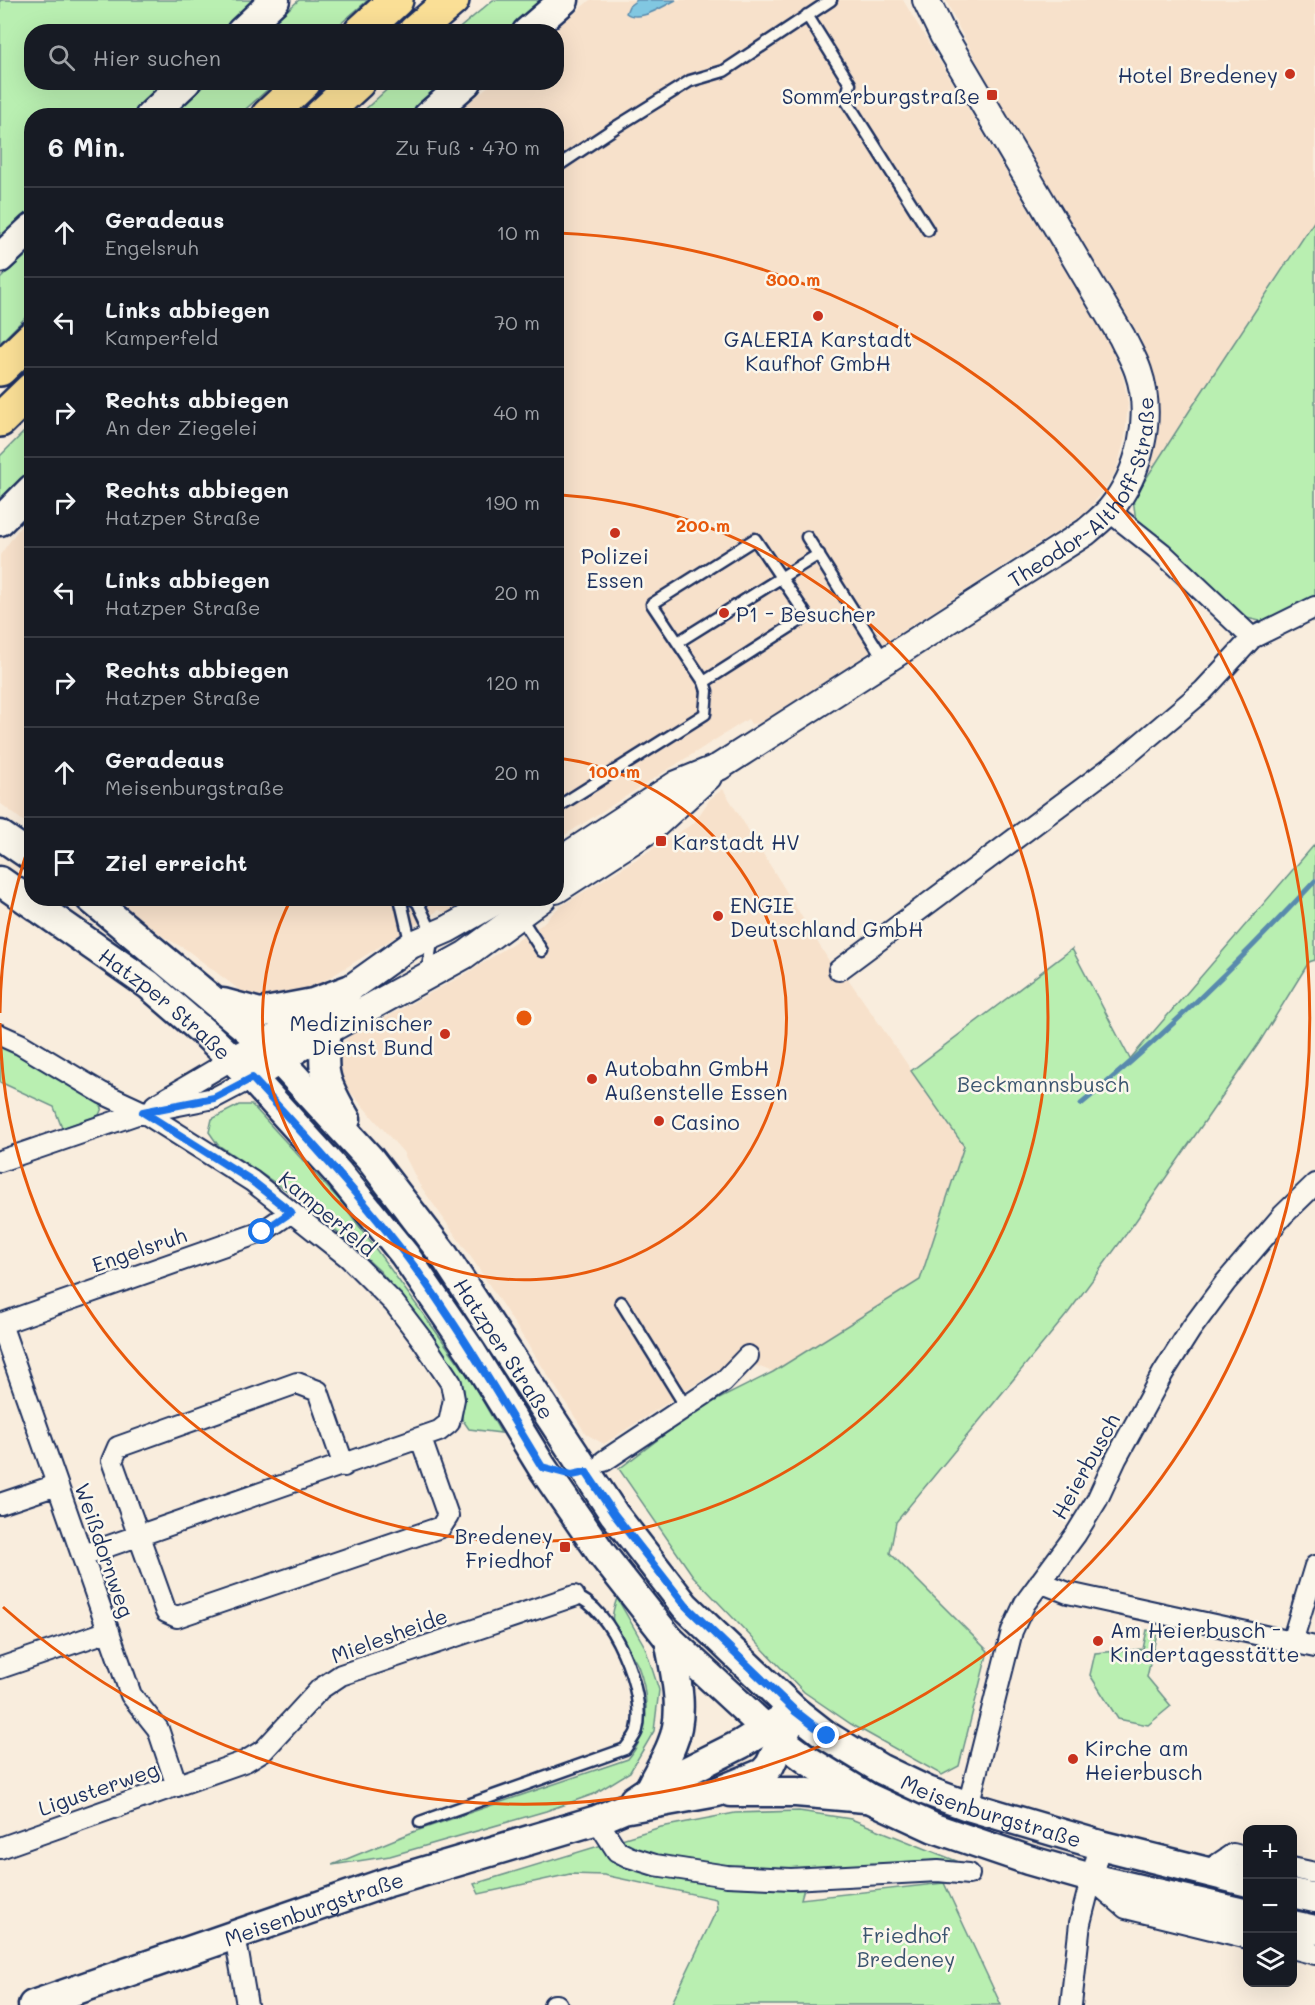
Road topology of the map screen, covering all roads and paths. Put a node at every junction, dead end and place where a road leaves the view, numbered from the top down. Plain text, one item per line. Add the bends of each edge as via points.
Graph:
1 (275, 0) edge
2 (396, 0) edge
3 (452, 0) edge
4 (564, 0) edge
5 (831, 0) edge
6 (926, 0) edge
7 (807, 15) junction
8 (250, 24) edge
9 (370, 24) edge
10 (425, 24) edge
11 (536, 24) edge
12 (178, 90) edge
13 (296, 90) edge
14 (349, 90) edge
15 (458, 90) edge
16 (158, 108) edge
17 (276, 108) edge
18 (330, 108) edge
19 (437, 108) edge
20 (564, 162) edge
21 (928, 230) dead end
22 (24, 236) edge
23 (0, 258) edge
24 (24, 346) edge
25 (0, 369) edge
26 (24, 397) edge
27 (0, 420) edge
28 (24, 497) edge
29 (1109, 511) junction
30 (0, 521) edge
31 (807, 537) dead end
32 (819, 554) junction
33 (781, 578) junction
34 (1315, 607) edge
35 (1252, 638) junction
36 (678, 642) junction
37 (885, 661) junction
38 (704, 682) junction
39 (719, 767) junction
40 (564, 803) edge
41 (0, 835) edge
42 (24, 852) edge
43 (564, 857) edge
44 (0, 881) edge
45 (564, 885) edge
46 (24, 898) edge
47 (36, 906) edge
48 (100, 906) edge
49 (404, 906) edge
50 (418, 906) edge
51 (512, 906) edge
52 (422, 940) junction
53 (542, 951) dead end
54 (839, 970) dead end
55 (427, 975) junction
56 (348, 990) junction
57 (210, 999) junction
58 (327, 1031) junction
59 (0, 1035) edge
60 (272, 1052) junction
61 (242, 1069) junction
62 (143, 1112) junction
63 (370, 1159) junction
64 (0, 1161) edge
65 (1315, 1184) edge
66 (291, 1212) junction
67 (621, 1302) dead end
68 (0, 1324) edge
69 (748, 1356) dead end
70 (686, 1407) junction
71 (421, 1439) junction
72 (344, 1466) junction
73 (542, 1467) junction
74 (595, 1467) junction
75 (57, 1485) junction
76 (0, 1504) edge
77 (139, 1536) junction
78 (83, 1555) junction
79 (1315, 1566) edge
80 (1040, 1582) junction
81 (574, 1596) joint
82 (109, 1631) junction
83 (669, 1639) junction
84 (1292, 1642) junction
85 (1315, 1647) edge
86 (0, 1668) edge
87 (795, 1711) junction
88 (774, 1735) junction
89 (177, 1786) junction
90 (649, 1790) junction
91 (717, 1792) junction
92 (869, 1798) junction
93 (968, 1806) junction
94 (623, 1809) junction
95 (597, 1820) junction
96 (420, 1822) dead end
97 (1100, 1845) junction
98 (0, 1848) edge
99 (1243, 1857) edge
100 (1297, 1869) edge
101 (1206, 1872) junction
102 (1315, 1873) edge
103 (969, 1874) dead end
104 (1091, 1878) junction
105 (1243, 1881) edge
106 (1297, 1894) edge
107 (1315, 1898) edge
108 (1243, 1913) edge
109 (1297, 1926) edge
110 (1315, 1930) edge
111 (235, 1935) junction
112 (1243, 1937) edge
113 (1297, 1949) edge
114 (1315, 1954) edge
115 (33, 2005) edge
116 (247, 2005) edge
117 (1071, 2005) edge

1 - 8 main road
2 - 9 highway
3 - 10 highway
4 - 11 main road
5 - 7 lane
6 - 29 street, Theodor-Althoff-Straße via 1138,370 1144,399 1139,456
7 - 20 lane via 724,71 690,81
7 - 21 lane via 850,84 846,100
12 - 16 main road
13 - 17 highway
14 - 18 highway
15 - 19 main road
22 - 23 main road
24 - 25 highway
26 - 27 highway
28 - 30 main road
29 - 35 street via 1162,554
29 - 37 street, Theodor-Althoff-Straße via 1086,532
31 - 32 lane
32 - 33 lane
32 - 37 lane
33 - 36 lane
33 - 36 lane via 755,539 652,604
33 - 38 lane via 807,616
34 - 35 street
35 - 54 street via 1203,691 1126,756
36 - 38 lane
37 - 39 street, Theodor-Althoff-Straße
38 - 40 lane via 705,714
39 - 43 street, Theodor-Althoff-Straße via 677,784
39 - 45 street, Theodor-Althoff-Straße via 652,828
41 - 42 main road
44 - 46 main road, Hatzper Straße
47 - 61 main road, Hatzper Straße via 149,985
48 - 57 main road, Hatzper Straße
49 - 52 lane
50 - 52 lane
51 - 52 street
51 - 53 lane
51 - 55 street via 465,955
52 - 55 lane
52 - 56 street
55 - 58 street
56 - 57 main road via 313,1003 260,1013
56 - 60 street
57 - 60 main road, Hatzper Straße
58 - 60 street
58 - 63 main road via 322,1056 324,1075
59 - 62 street, Kamperfeld via 102,1094
60 - 61 street
60 - 63 main road, Hatzper Straße
61 - 62 street via 214,1098
61 - 73 main road, Hatzper Straße via 339,1174 404,1254 472,1353
62 - 64 street
62 - 66 street, Kamperfeld via 252,1181
63 - 74 main road, Hatzper Straße
65 - 80 street, Heierbusch via 1283,1215 1191,1329 1163,1373 1092,1508
66 - 68 street, Engelsruh via 262,1232
66 - 71 street, Kamperfeld via 348,1257 394,1304 451,1383 454,1399 448,1423
67 - 70 lane
68 - 75 street, Weißdornweg
69 - 70 street via 723,1382
70 - 74 street
71 - 72 street, Kamperfeld
71 - 77 street via 448,1516 441,1527 177,1617 166,1612
72 - 77 street, Kamperfeld
72 - 77 street via 318,1391 297,1383 118,1447 112,1461
73 - 74 street via 572,1475
73 - 83 main road, Hatzper Straße via 591,1539
74 - 87 main road, Hatzper Straße via 614,1514 686,1606
75 - 76 street
75 - 78 street, Weißdornweg
77 - 78 street, Kamperfeld
78 - 82 street, Weißdornweg
79 - 84 street
80 - 84 street via 1068,1593
80 - 93 street, Heierbusch via 1012,1631
81 - 89 street, Mielesheide via 341,1675 321,1689 264,1750 246,1761
81 - 96 lane via 594,1607 619,1642 634,1678 640,1708 637,1731 625,1749
82 - 86 street
82 - 89 street, Weißdornweg via 131,1695 158,1730
83 - 88 main road, Hatzper Straße
83 - 90 main road via 679,1702 678,1724 673,1743
84 - 85 street
87 - 88 main road, Meisenburgstraße
87 - 93 main road, Meisenburgstraße via 881,1769
88 - 90 main road, Meisenburgstraße via 741,1744
88 - 91 main road, Meisenburgstraße via 770,1765 763,1773
88 - 92 main road, Meisenburgstraße
89 - 98 street, Ligusterweg
90 - 94 main road, Meisenburgstraße
91 - 92 main road via 796,1792
91 - 94 main road, Meisenburgstraße
92 - 104 main road, Meisenburgstraße via 934,1828
93 - 97 main road, Meisenburgstraße
94 - 95 main road, Meisenburgstraße
95 - 103 street via 617,1851 629,1857 717,1875 791,1879 938,1871
95 - 111 main road, Meisenburgstraße via 385,1883
97 - 101 main road, Meisenburgstraße
97 - 104 street
99 - 101 street via 1233,1854
100 - 102 street
101 - 105 main road, Meisenburgstraße
104 - 108 main road, Meisenburgstraße
104 - 112 street, Meisenburgstraße via 1125,1908
104 - 117 street via 1080,1923
106 - 107 main road
109 - 110 main road
111 - 115 main road, Meisenburgstraße
111 - 116 street
113 - 114 street

